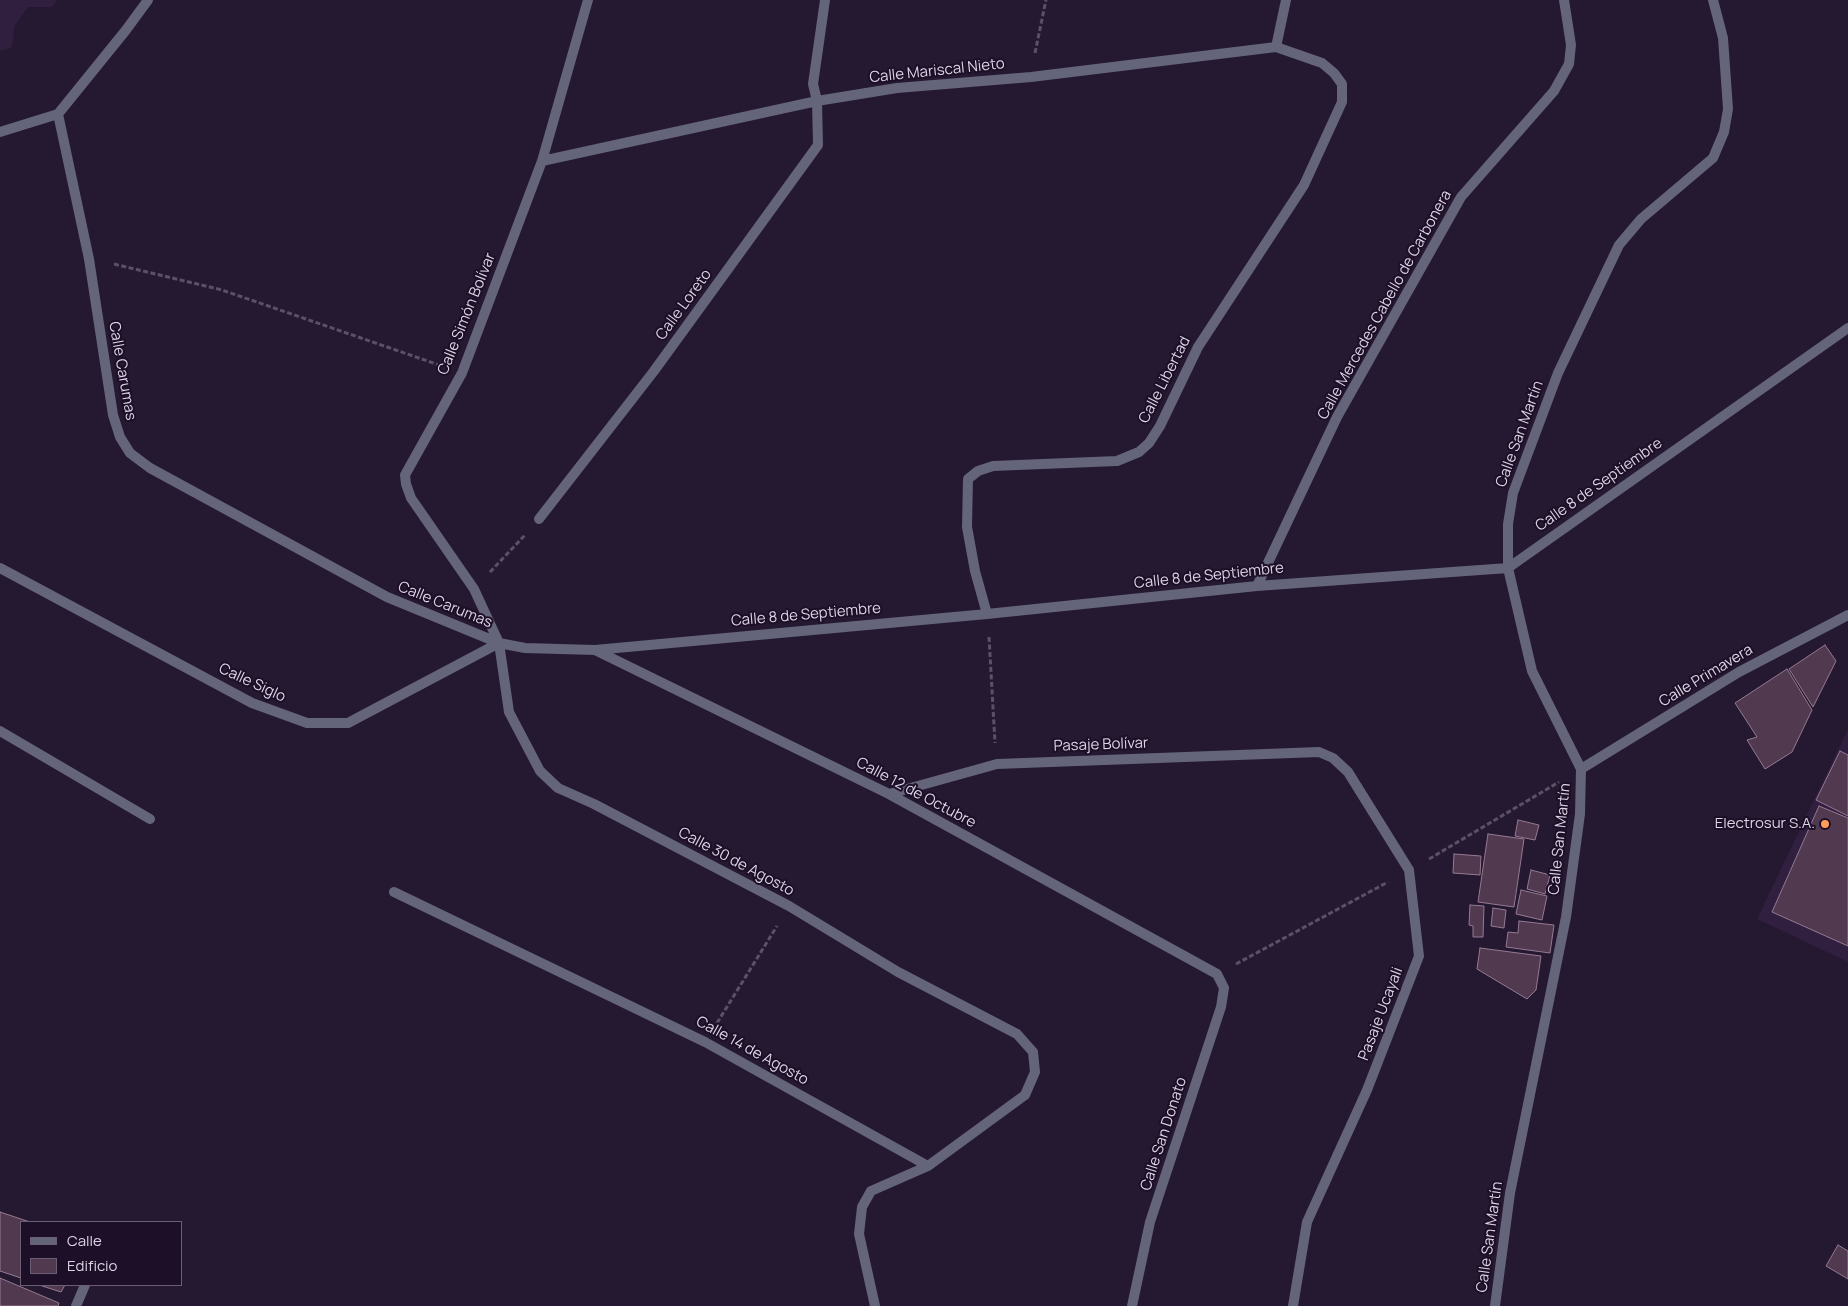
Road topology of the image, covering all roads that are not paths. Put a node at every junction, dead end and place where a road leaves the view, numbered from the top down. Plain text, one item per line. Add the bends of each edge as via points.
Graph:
1 (148, 0) edge
2 (588, 0) edge
3 (825, 0) edge
4 (1286, 0) edge
5 (1564, 0) edge
6 (1712, 0) edge
7 (1276, 46) junction
8 (1334, 72) joint
9 (817, 101) junction
10 (58, 114) junction
11 (0, 132) edge
12 (542, 162) junction
13 (1848, 328) edge
14 (539, 520) road end
15 (0, 568) edge
16 (1508, 568) junction
17 (1257, 586) junction
18 (987, 614) junction
19 (1848, 614) edge
20 (499, 643) junction
21 (594, 650) junction
22 (0, 730) edge
23 (1318, 752) joint
24 (1581, 769) junction
25 (888, 794) junction
26 (150, 819) dead end
27 (394, 892) dead end
28 (1217, 974) joint
29 (928, 1166) junction
30 (85, 1286) edge
31 (76, 1306) edge
32 (875, 1306) edge
33 (1132, 1306) edge
34 (1293, 1306) edge
35 (1495, 1306) edge

1 - 10 street
2 - 12 street, Calle Simón Bolívar
3 - 9 street, Calle Loreto via 813,84
4 - 7 street
5 - 17 street, Calle Mercedes Cabello de Carbonera via 1572,45 1569,64 1554,91 1461,198 1337,418
6 - 16 street, Calle San Martín via 1723,38 1728,109 1724,132 1713,158 1641,219 1619,245 1558,373 1513,493 1508,524
7 - 8 street, Calle Mariscal Nieto via 1322,63
7 - 9 street, Calle Mariscal Nieto via 1031,77 897,88
8 - 18 street, Calle Libertad via 1342,84 1342,102 1304,185 1198,347 1150,443 1139,452 1116,461 993,466 968,479 967,527
9 - 12 street, Calle Mariscal Nieto
9 - 14 street, Calle Loreto via 818,145 654,372
10 - 11 street
10 - 20 street, Calle Carumas via 88,259 113,415 120,437 130,453 150,468 387,597
12 - 20 street, Calle Simón Bolívar via 462,373 405,475 411,498 474,589
13 - 16 street, Calle 8 de Septiembre
15 - 20 street, Calle Siglo via 252,703 307,723 348,722
16 - 17 street, Calle 8 de Septiembre
16 - 24 street, Calle San Martín via 1532,671
17 - 18 street, Calle 8 de Septiembre
18 - 21 street, Calle 8 de Septiembre
19 - 24 street, Calle Primavera via 1739,672
20 - 21 street, Calle 8 de Septiembre via 525,648
20 - 29 street, Calle 30 de Agosto via 509,712 540,771 558,788 789,906 898,972 1016,1034 1033,1052 1035,1072 1025,1095
21 - 25 street, Calle 12 de Octubre
22 - 26 street
23 - 25 street, Pasaje Bolívar via 997,764
23 - 34 street, Pasaje Ucayali via 1333,758 1348,772 1409,870 1419,956 1367,1090 1307,1222
24 - 35 street, Calle San Martín via 1580,814 1566,917 1510,1194
25 - 28 street, Calle 12 de Octubre
27 - 29 street, Calle 14 de Agosto via 705,1042
28 - 33 street, Calle San Donato via 1224,988 1222,1007 1150,1222
29 - 32 street via 871,1191 862,1207 859,1234
30 - 31 street

